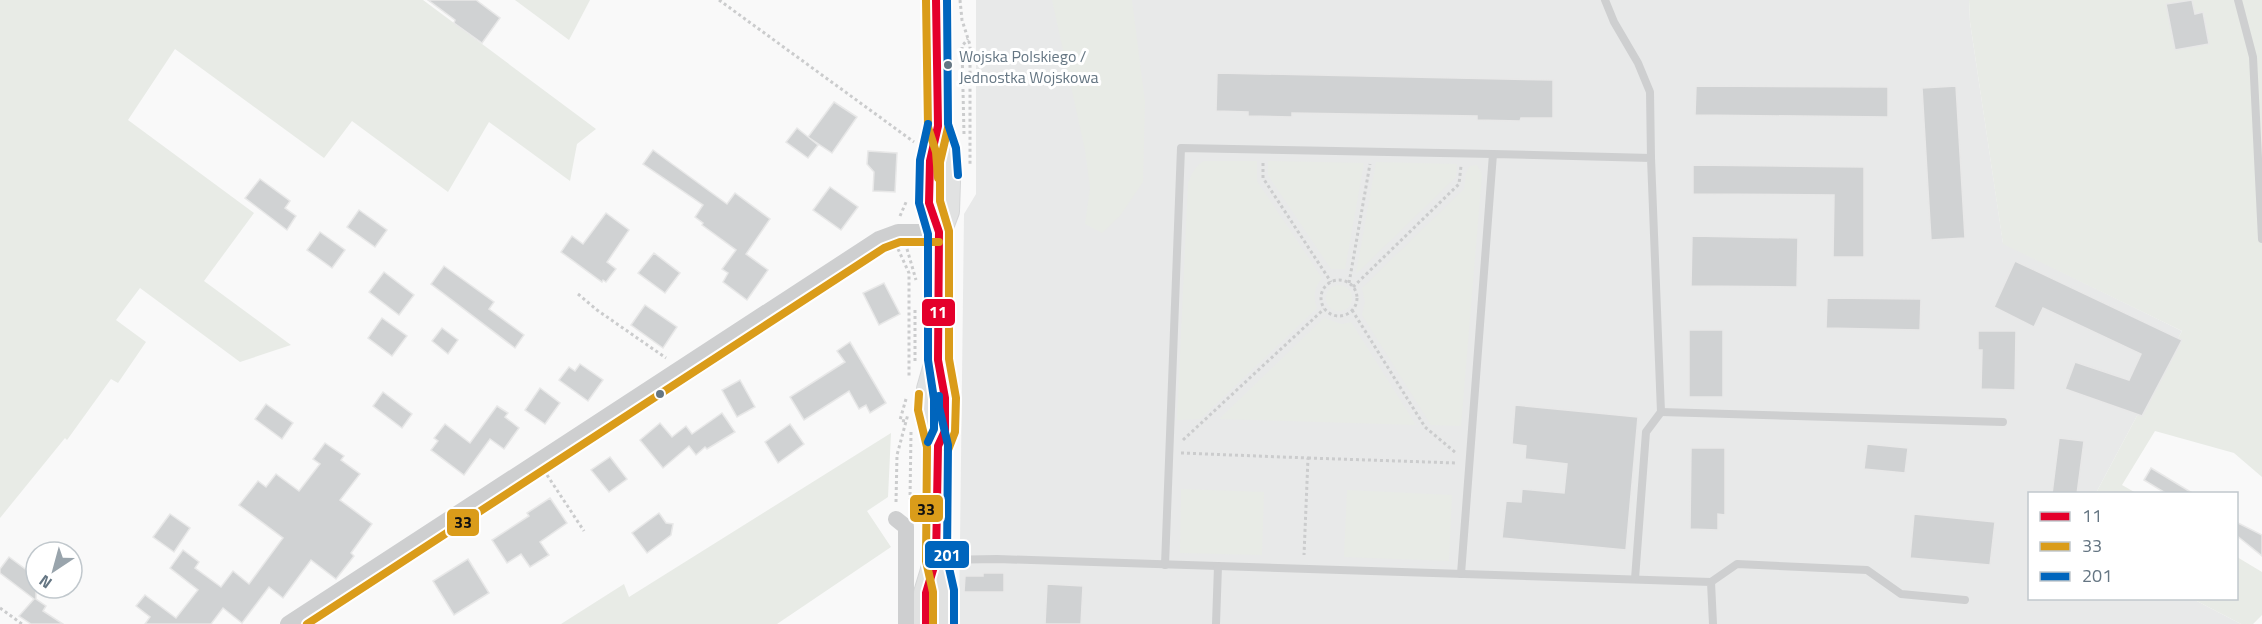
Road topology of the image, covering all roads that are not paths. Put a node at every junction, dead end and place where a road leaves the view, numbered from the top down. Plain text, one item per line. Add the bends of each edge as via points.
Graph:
1 (936, 0) edge
2 (1605, 0) edge
3 (2238, 0) edge
4 (1493, 154) junction
5 (1651, 158) junction
6 (939, 232) junction
7 (2262, 239) edge
8 (1661, 412) junction
9 (2003, 422) dead end
10 (896, 519) dead end
11 (936, 560) junction
12 (1165, 565) junction
13 (1218, 566) junction
14 (1461, 574) junction
15 (1635, 579) junction
16 (1711, 582) junction
17 (1965, 600) dead end
18 (288, 624) edge
19 (906, 624) edge
20 (926, 624) edge
21 (943, 624) edge
22 (1216, 624) edge
23 (1713, 624) edge

1 - 6 main road via 938,126 948,174 947,212
2 - 5 lane via 1650,93
3 - 7 lane via 2253,57
4 - 5 lane
4 - 12 lane via 1181,148
4 - 14 lane
5 - 8 lane
6 - 11 main road via 938,360 945,398 945,431 938,446
6 - 18 street via 898,232 879,239
8 - 9 lane
8 - 15 lane via 1646,432
10 - 19 street via 906,527
11 - 12 lane
11 - 20 main road via 926,593
11 - 21 main road via 944,591
12 - 13 lane
13 - 14 lane
13 - 22 lane
14 - 15 lane
15 - 16 lane
16 - 17 lane via 1737,564 1867,570 1901,594
16 - 23 lane

